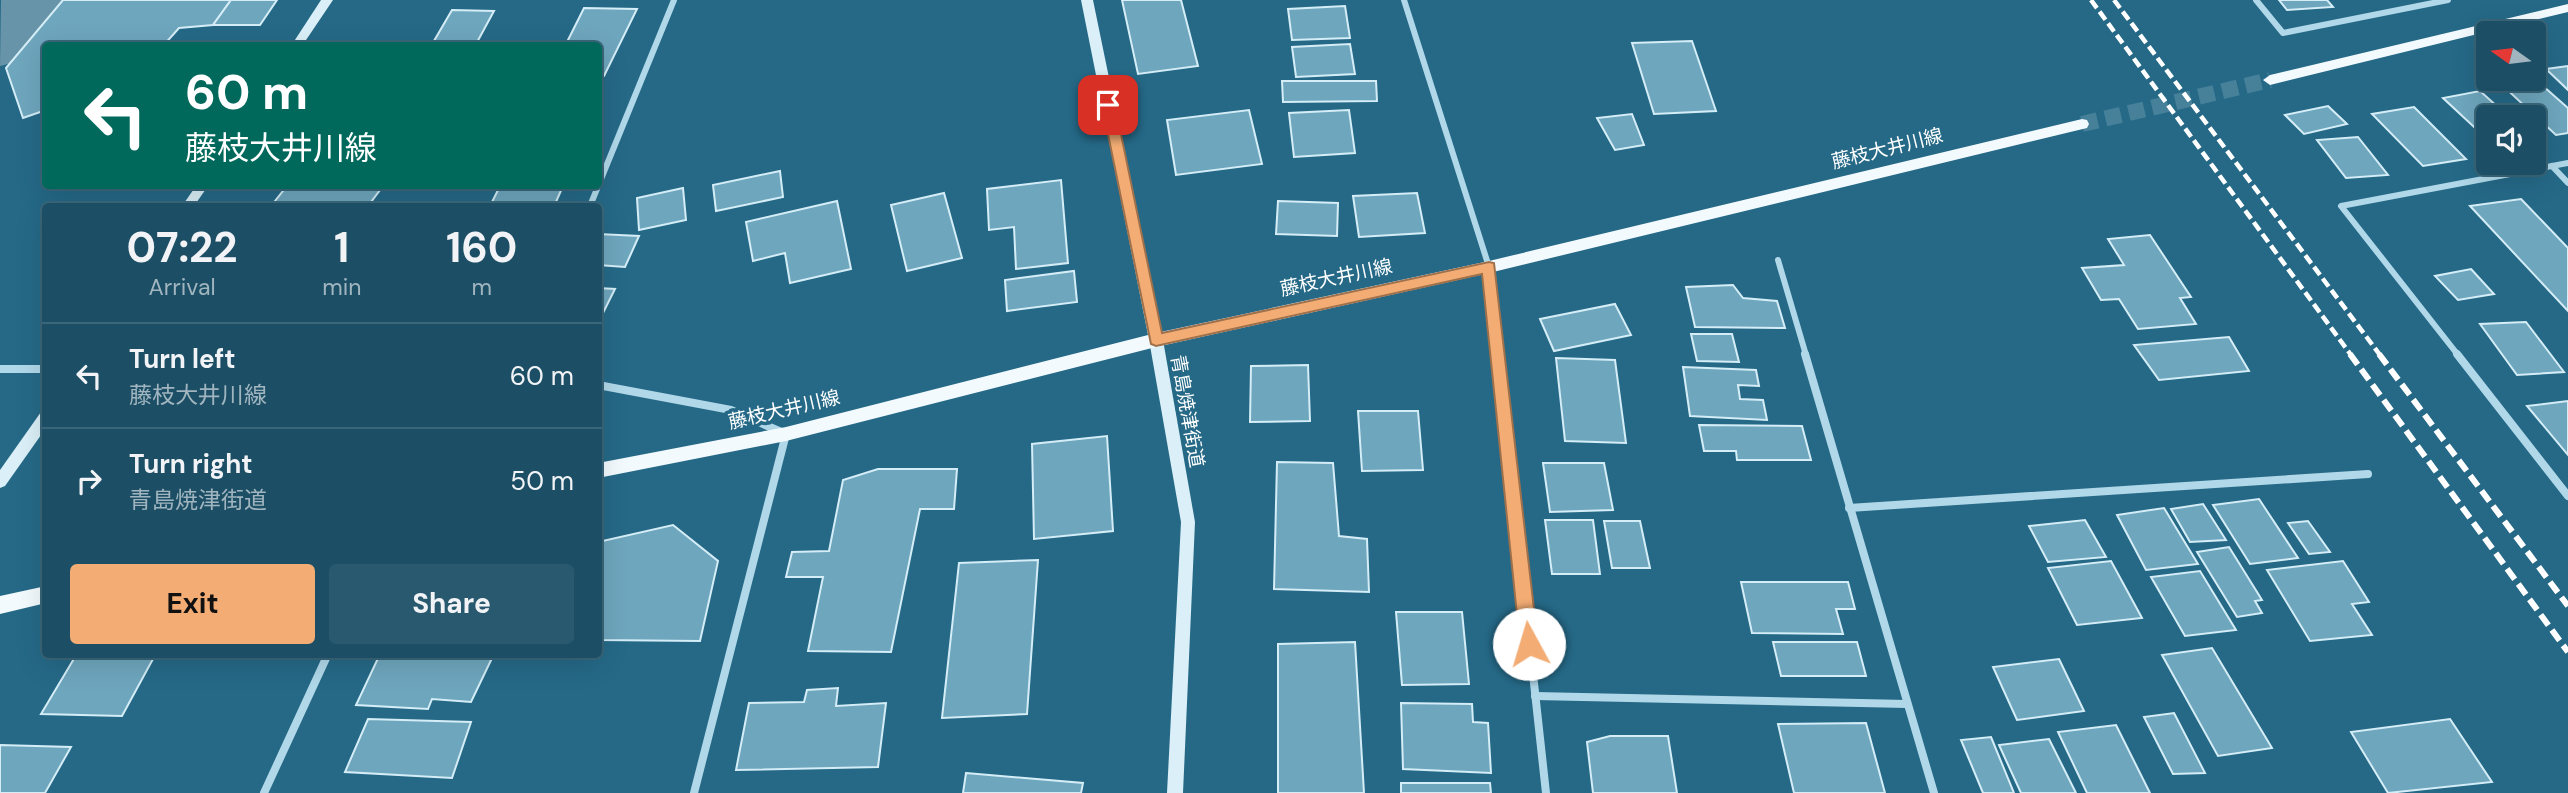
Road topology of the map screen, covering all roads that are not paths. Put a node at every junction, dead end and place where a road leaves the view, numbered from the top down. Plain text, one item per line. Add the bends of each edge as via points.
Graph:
1 (327, 0) edge
2 (674, 0) edge
3 (1087, 0) edge
4 (1404, 0) edge
5 (2256, 0) edge
6 (2448, 0) edge
7 (2568, 8) edge
8 (299, 42) edge
9 (2270, 80) tunnel mouth
10 (2082, 124) tunnel mouth
11 (2568, 163) edge
12 (2552, 166) junction
13 (602, 182) edge
14 (2568, 183) edge
15 (1778, 260) dead end
16 (1489, 267) junction
17 (1156, 340) junction
18 (0, 369) edge
19 (42, 369) edge
20 (602, 386) edge
21 (42, 422) edge
22 (786, 434) junction
23 (602, 470) edge
24 (2368, 474) dead end
25 (0, 482) edge
26 (2568, 496) edge
27 (1849, 508) junction
28 (42, 595) edge
29 (0, 605) edge
30 (326, 658) edge
31 (1535, 696) junction
32 (1907, 704) junction
33 (264, 793) edge
34 (694, 793) edge
35 (1175, 793) edge
36 (1546, 793) edge
37 (1934, 793) edge

1 - 8 main road
2 - 13 street
3 - 17 main road, 青島焼津街道
4 - 16 street
5 - 6 street via 2283,33
7 - 9 main road
10 - 16 main road, 藤枝大井川線
11 - 12 street
12 - 14 street
12 - 26 street via 2342,206
15 - 27 street
16 - 17 main road, 藤枝大井川線
16 - 31 street
17 - 22 main road, 藤枝大井川線
17 - 35 main road, 青島焼津街道 via 1188,522
18 - 19 street
20 - 22 street via 731,410
21 - 25 main road
22 - 23 main road, 藤枝大井川線
22 - 34 street
24 - 27 street
27 - 32 street
28 - 29 main road
30 - 33 street
31 - 32 street
31 - 36 street
32 - 37 street

